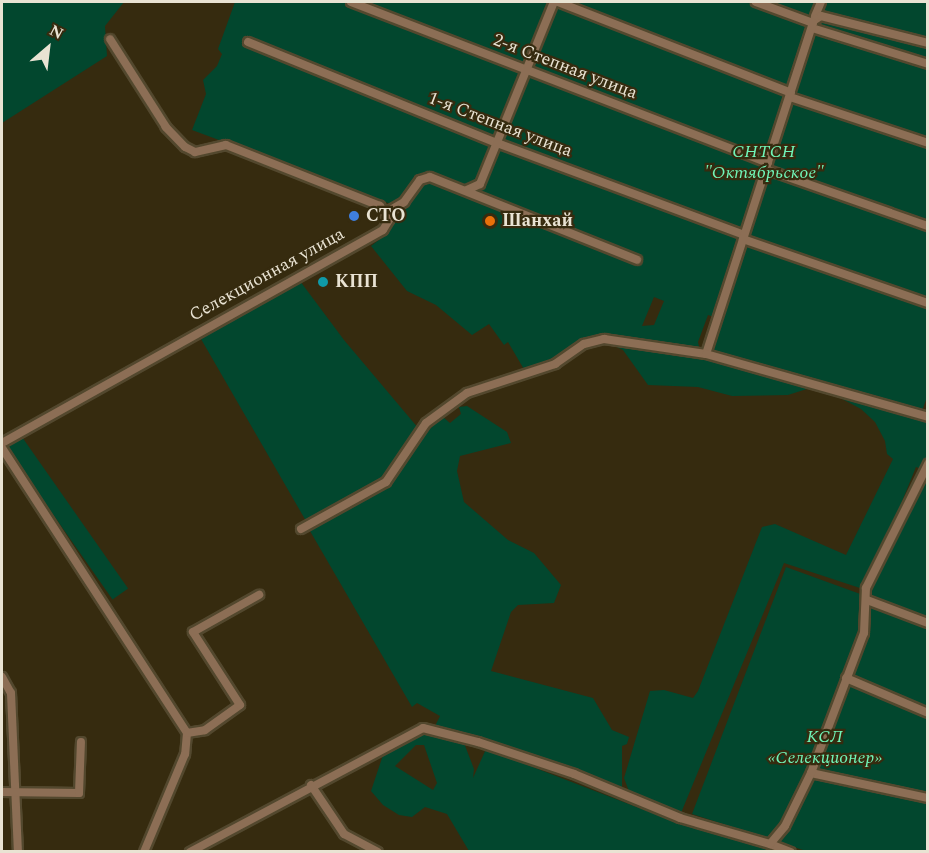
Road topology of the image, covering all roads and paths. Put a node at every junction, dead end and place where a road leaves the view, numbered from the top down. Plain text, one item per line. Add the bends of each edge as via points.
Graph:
1 (351, 2) edge
2 (556, 2) edge
3 (756, 2) edge
4 (821, 2) edge
5 (813, 23) junction
6 (110, 39) dead end
7 (248, 42) dead end
8 (927, 43) edge
9 (927, 64) edge
10 (528, 71) junction
11 (791, 95) junction
12 (497, 143) junction
13 (927, 143) edge
14 (766, 166) junction
15 (467, 190) junction
16 (387, 212) junction
17 (927, 226) edge
18 (742, 237) junction
19 (637, 260) dead end
20 (927, 303) edge
21 (706, 354) junction
22 (927, 417) edge
23 (2, 443) edge
24 (2, 448) edge
25 (927, 464) edge
26 (301, 529) dead end
27 (259, 595) dead end
28 (867, 600) junction
29 (927, 623) edge
30 (2, 677) edge
31 (846, 678) junction
32 (927, 713) edge
33 (187, 733) junction
34 (81, 742) dead end
35 (811, 773) junction
36 (311, 785) junction
37 (2, 792) edge
38 (15, 792) junction
39 (927, 798) edge
40 (770, 843) junction
41 (18, 852) edge
42 (144, 852) edge
43 (190, 852) edge
44 (378, 852) edge
45 (791, 852) edge

1 - 10 street, 2-я Степная улица
2 - 10 street
2 - 11 street
3 - 5 street
4 - 5 street
5 - 8 street
5 - 9 street
5 - 11 street
6 - 16 street via 166,127 185,147 195,152 226,145 358,196
7 - 12 street, 1-я Степная улица
10 - 12 street
10 - 14 street, 2-я Степная улица
11 - 13 street
11 - 14 street
12 - 15 street via 480,184
12 - 18 street, 1-я Степная улица
14 - 17 street, 2-я Степная улица
14 - 18 street
15 - 16 street via 424,178 404,201
15 - 19 street
16 - 23 street, Селекционная улица via 389,220 383,230
18 - 20 street, 1-я Степная улица
18 - 21 street
21 - 22 street
21 - 26 street via 604,339 584,344 555,364 467,393 426,423 386,482
24 - 33 street
25 - 28 street via 871,575
27 - 33 street via 194,632 240,705 204,730
28 - 29 street
28 - 31 street via 864,633
30 - 38 street via 11,693
31 - 32 street
31 - 35 street
33 - 42 street via 185,754
34 - 38 street via 79,793
35 - 39 street
35 - 40 street via 785,826
36 - 40 street via 423,728 574,774 680,818
36 - 43 street
36 - 44 street via 344,834
37 - 38 street
38 - 41 street
40 - 45 street

